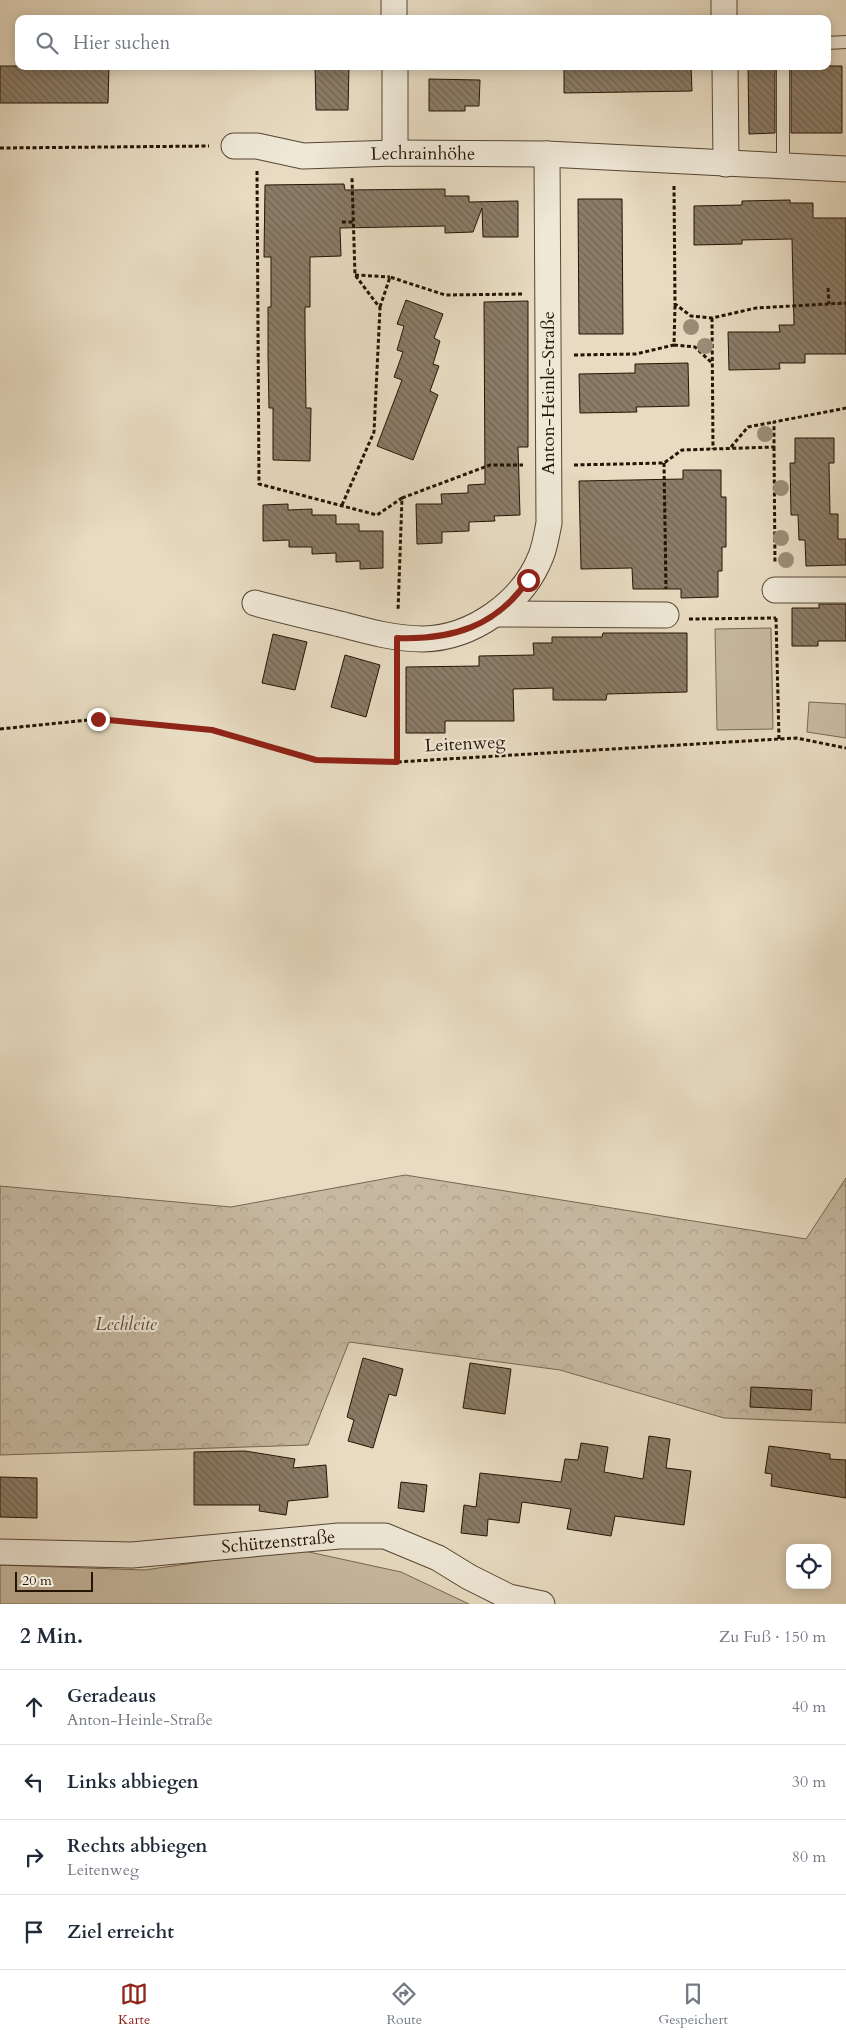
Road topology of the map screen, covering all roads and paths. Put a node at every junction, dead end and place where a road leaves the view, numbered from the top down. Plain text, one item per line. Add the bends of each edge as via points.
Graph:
1 (394, 0) edge
2 (724, 0) edge
3 (394, 15) edge
4 (724, 15) edge
5 (846, 42) edge
6 (831, 43) edge
7 (394, 70) edge
8 (725, 70) edge
9 (783, 70) edge
10 (245, 146) junction
11 (0, 148) edge
12 (395, 153) junction
13 (547, 154) junction
14 (352, 156) junction
15 (674, 160) junction
16 (726, 164) junction
17 (784, 166) junction
18 (846, 169) edge
19 (342, 222) dead end
20 (353, 222) junction
21 (354, 275) junction
22 (390, 277) junction
23 (828, 288) dead end
24 (548, 294) junction
25 (846, 303) edge
26 (674, 304) junction
27 (829, 304) junction
28 (380, 308) junction
29 (712, 318) junction
30 (674, 345) junction
31 (548, 355) junction
32 (712, 363) junction
33 (846, 408) edge
34 (774, 422) junction
35 (774, 447) junction
36 (713, 448) junction
37 (731, 448) junction
38 (664, 462) junction
39 (549, 465) junction
40 (402, 498) junction
41 (342, 505) junction
42 (776, 590) junction
43 (846, 590) edge
44 (255, 603) dead end
45 (495, 614) junction
46 (666, 615) junction
47 (776, 618) junction
48 (397, 638) junction
49 (0, 729) edge
50 (779, 739) junction
51 (846, 748) edge
52 (397, 762) junction
53 (0, 1552) edge
54 (542, 1604) edge

1 - 3 street
2 - 4 street
5 - 6 lane
7 - 12 street
8 - 16 street
9 - 17 lane
10 - 11 path
10 - 14 street, Lechrainhöhe via 303,156
10 - 41 path via 259,484
12 - 13 street, Lechrainhöhe
12 - 14 street, Lechrainhöhe
13 - 15 street, Lechrainhöhe
13 - 24 street, Anton-Heinle-Straße
14 - 20 path
15 - 16 street, Lechrainhöhe
15 - 26 path
16 - 17 street, Lechrainhöhe
17 - 18 street, Lechrainhöhe
19 - 20 path
20 - 21 path
21 - 22 path
21 - 28 path
22 - 24 path via 445,295
22 - 28 path
23 - 27 path
24 - 31 street, Anton-Heinle-Straße
25 - 27 path
26 - 29 path via 691,316
26 - 30 path
27 - 29 path via 756,308
28 - 41 path via 374,432
29 - 32 path
30 - 31 path via 636,354
30 - 32 path via 694,347
31 - 39 street, Anton-Heinle-Straße
32 - 36 path
33 - 34 path
34 - 35 path
34 - 37 path via 748,427
35 - 37 path
35 - 42 path
36 - 37 path
36 - 38 path via 682,450
38 - 39 path
38 - 46 path
39 - 40 path via 490,465
39 - 45 street, Anton-Heinle-Straße via 549,523 542,556 518,595
40 - 41 path via 377,515
40 - 48 path
42 - 43 street
42 - 47 path
44 - 48 street, Anton-Heinle-Straße
45 - 46 street, Anton-Heinle-Straße
45 - 48 street, Anton-Heinle-Straße via 450,634 425,639
46 - 47 path via 670,620
47 - 50 path
48 - 52 path
49 - 52 path, Leitenweg via 98,719 212,730 316,760
50 - 51 path, Leitenweg via 796,738
50 - 52 path, Leitenweg
53 - 54 street, Schützenstraße via 132,1555 339,1536 385,1536 438,1558 509,1597

